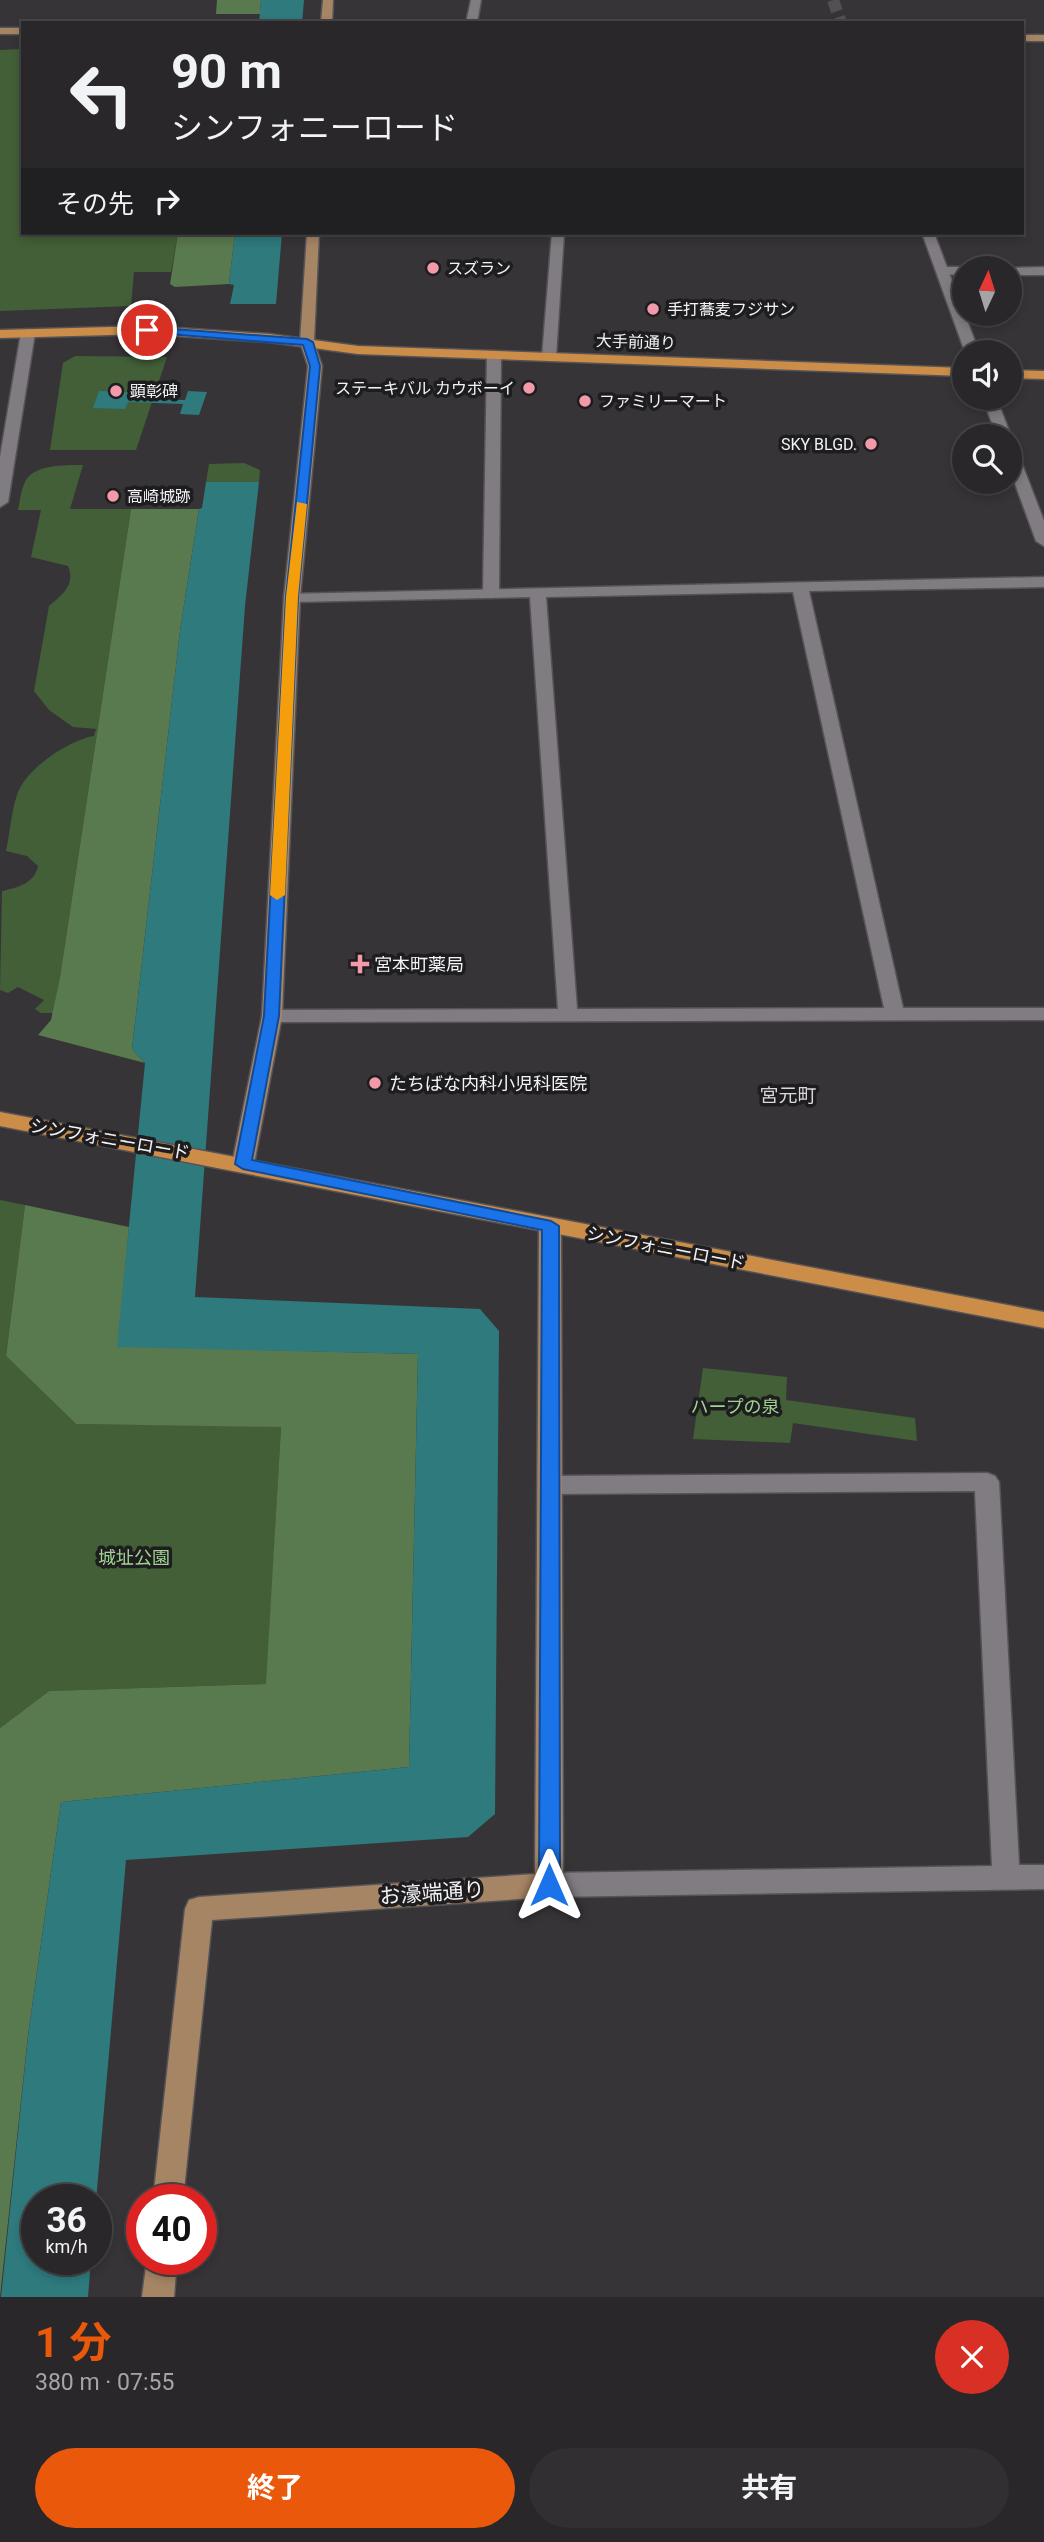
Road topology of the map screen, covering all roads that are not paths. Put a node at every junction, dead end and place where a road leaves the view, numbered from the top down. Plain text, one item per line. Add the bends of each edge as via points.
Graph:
1 (327, 0) edge
2 (476, 0) edge
3 (326, 21) edge
4 (471, 21) edge
5 (0, 31) edge
6 (21, 31) edge
7 (1024, 38) edge
8 (1044, 38) edge
9 (313, 235) edge
10 (558, 235) edge
11 (929, 235) edge
12 (943, 271) junction
13 (952, 271) edge
14 (1022, 271) edge
15 (1044, 271) edge
16 (28, 333) junction
17 (0, 334) edge
18 (968, 340) edge
19 (307, 342) junction
20 (494, 355) junction
21 (549, 356) junction
22 (952, 372) edge
23 (1022, 374) edge
24 (1044, 375) edge
25 (4, 466) edge
26 (1022, 483) edge
27 (0, 502) edge
28 (1044, 541) edge
29 (1044, 582) edge
30 (800, 587) junction
31 (491, 593) junction
32 (538, 593) junction
33 (292, 597) junction
34 (1044, 1014) edge
35 (568, 1015) junction
36 (895, 1015) junction
37 (272, 1016) junction
38 (0, 1119) edge
39 (243, 1164) junction
40 (551, 1226) junction
41 (1044, 1320) edge
42 (550, 1485) junction
43 (1044, 1877) edge
44 (1006, 1878) junction
45 (549, 1885) junction
46 (171, 2184) edge
47 (160, 2275) edge
48 (158, 2297) edge

1 - 3 street
2 - 4 street
5 - 6 street
7 - 8 street
9 - 19 street
10 - 21 street
11 - 12 street
12 - 13 street
12 - 18 street
14 - 15 street
16 - 17 main road, 大手前通り
16 - 19 main road, 大手前通り via 147,330
16 - 25 street
19 - 20 main road, 大手前通り via 358,350
19 - 33 street via 315,366
20 - 21 main road, 大手前通り
20 - 31 street
21 - 22 main road, 大手前通り
23 - 24 main road
25 - 27 street
26 - 28 street
29 - 30 street
30 - 32 street
30 - 36 street
31 - 32 street
31 - 33 street
32 - 35 street
33 - 37 street
34 - 36 street
35 - 36 street
35 - 37 street
37 - 39 street
38 - 39 main road, シンフォニーロード
39 - 40 main road, シンフォニーロード
40 - 41 main road, シンフォニーロード
40 - 42 street
42 - 44 street via 987,1482
42 - 45 street
43 - 44 street
44 - 45 street
45 - 46 street, お濠端通り via 199,1909
47 - 48 street

